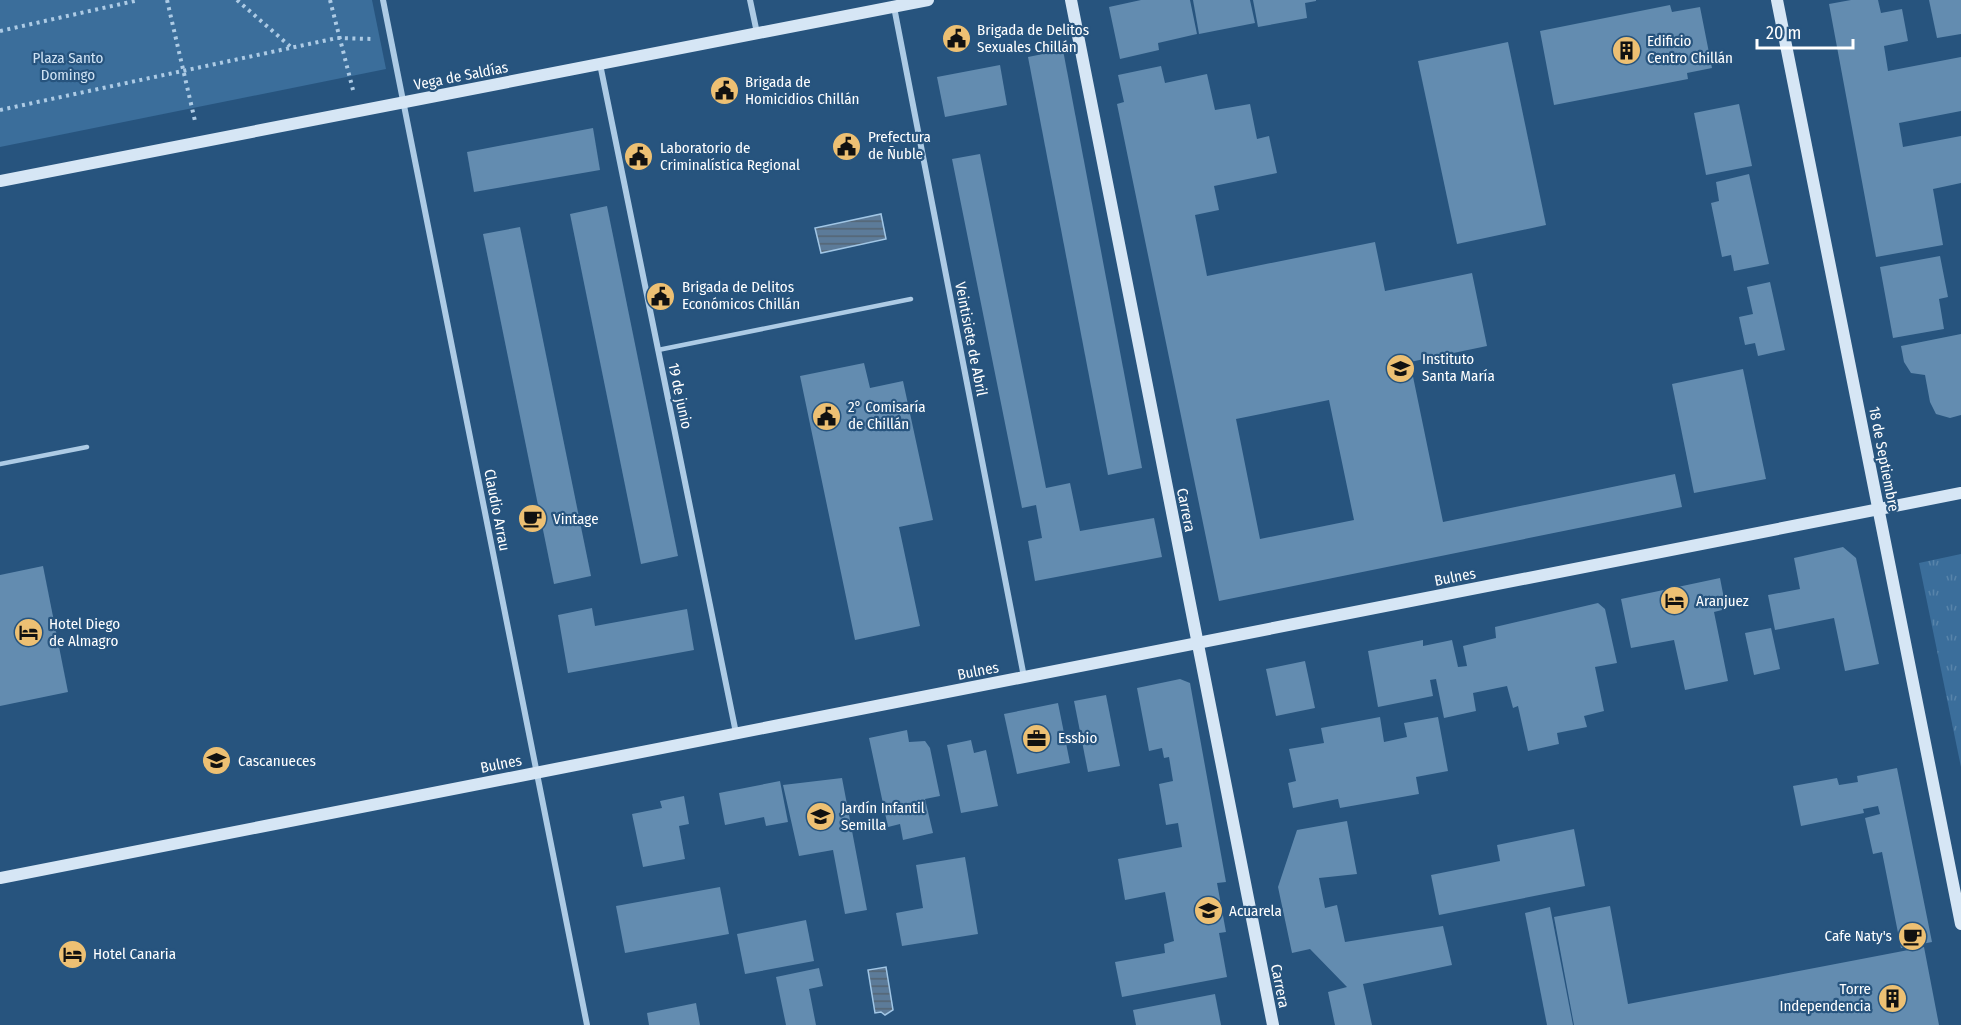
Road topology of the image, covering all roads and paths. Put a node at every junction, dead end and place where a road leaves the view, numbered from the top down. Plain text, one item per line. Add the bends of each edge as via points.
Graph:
1 (140, 0) edge
2 (167, 0) edge
3 (237, 0) edge
4 (330, 0) edge
5 (383, 0) edge
6 (750, 0) edge
7 (928, 0) edge
8 (1071, 0) edge
9 (1777, 0) edge
10 (894, 7) junction
11 (0, 31) edge
12 (757, 33) junction
13 (337, 38) junction
14 (391, 40) junction
15 (292, 48) junction
16 (600, 64) junction
17 (184, 71) junction
18 (403, 103) junction
19 (0, 110) edge
20 (359, 111) junction
21 (199, 143) junction
22 (0, 181) edge
23 (911, 299) dead end
24 (658, 350) junction
25 (87, 447) dead end
26 (0, 464) edge
27 (1961, 493) edge
28 (1878, 510) junction
29 (1197, 643) junction
30 (1024, 677) junction
31 (736, 733) junction
32 (537, 772) junction
33 (0, 878) edge
34 (1961, 924) edge
35 (588, 1025) edge
36 (1273, 1025) edge

1 - 11 path
2 - 17 path
3 - 15 path
4 - 13 path
5 - 14 street, Claudio Arrau
6 - 12 street
7 - 10 street, Vega de Saldías
8 - 29 street, Carrera
9 - 28 street, 18 de Septiembre
10 - 12 street, Vega de Saldías
10 - 30 street, Veintisiete de Abril
12 - 16 street, Vega de Saldías
13 - 14 path
13 - 15 path
13 - 20 path
14 - 18 street, Claudio Arrau
15 - 17 path
16 - 18 street, Vega de Saldías
16 - 24 street, 19 de junio
17 - 19 path
17 - 21 path
18 - 20 street, Vega de Saldías
18 - 32 street, Claudio Arrau
20 - 21 street, Vega de Saldías
21 - 22 street, Vega de Saldías
23 - 24 lane
24 - 31 street, 19 de junio
25 - 26 lane
27 - 28 street, Bulnes
28 - 29 street, Bulnes
28 - 34 street, 18 de Septiembre
29 - 30 street, Bulnes
29 - 36 street, Carrera
30 - 31 street, Bulnes
31 - 32 street, Bulnes
32 - 33 street, Bulnes
32 - 35 street, Claudio Arrau

